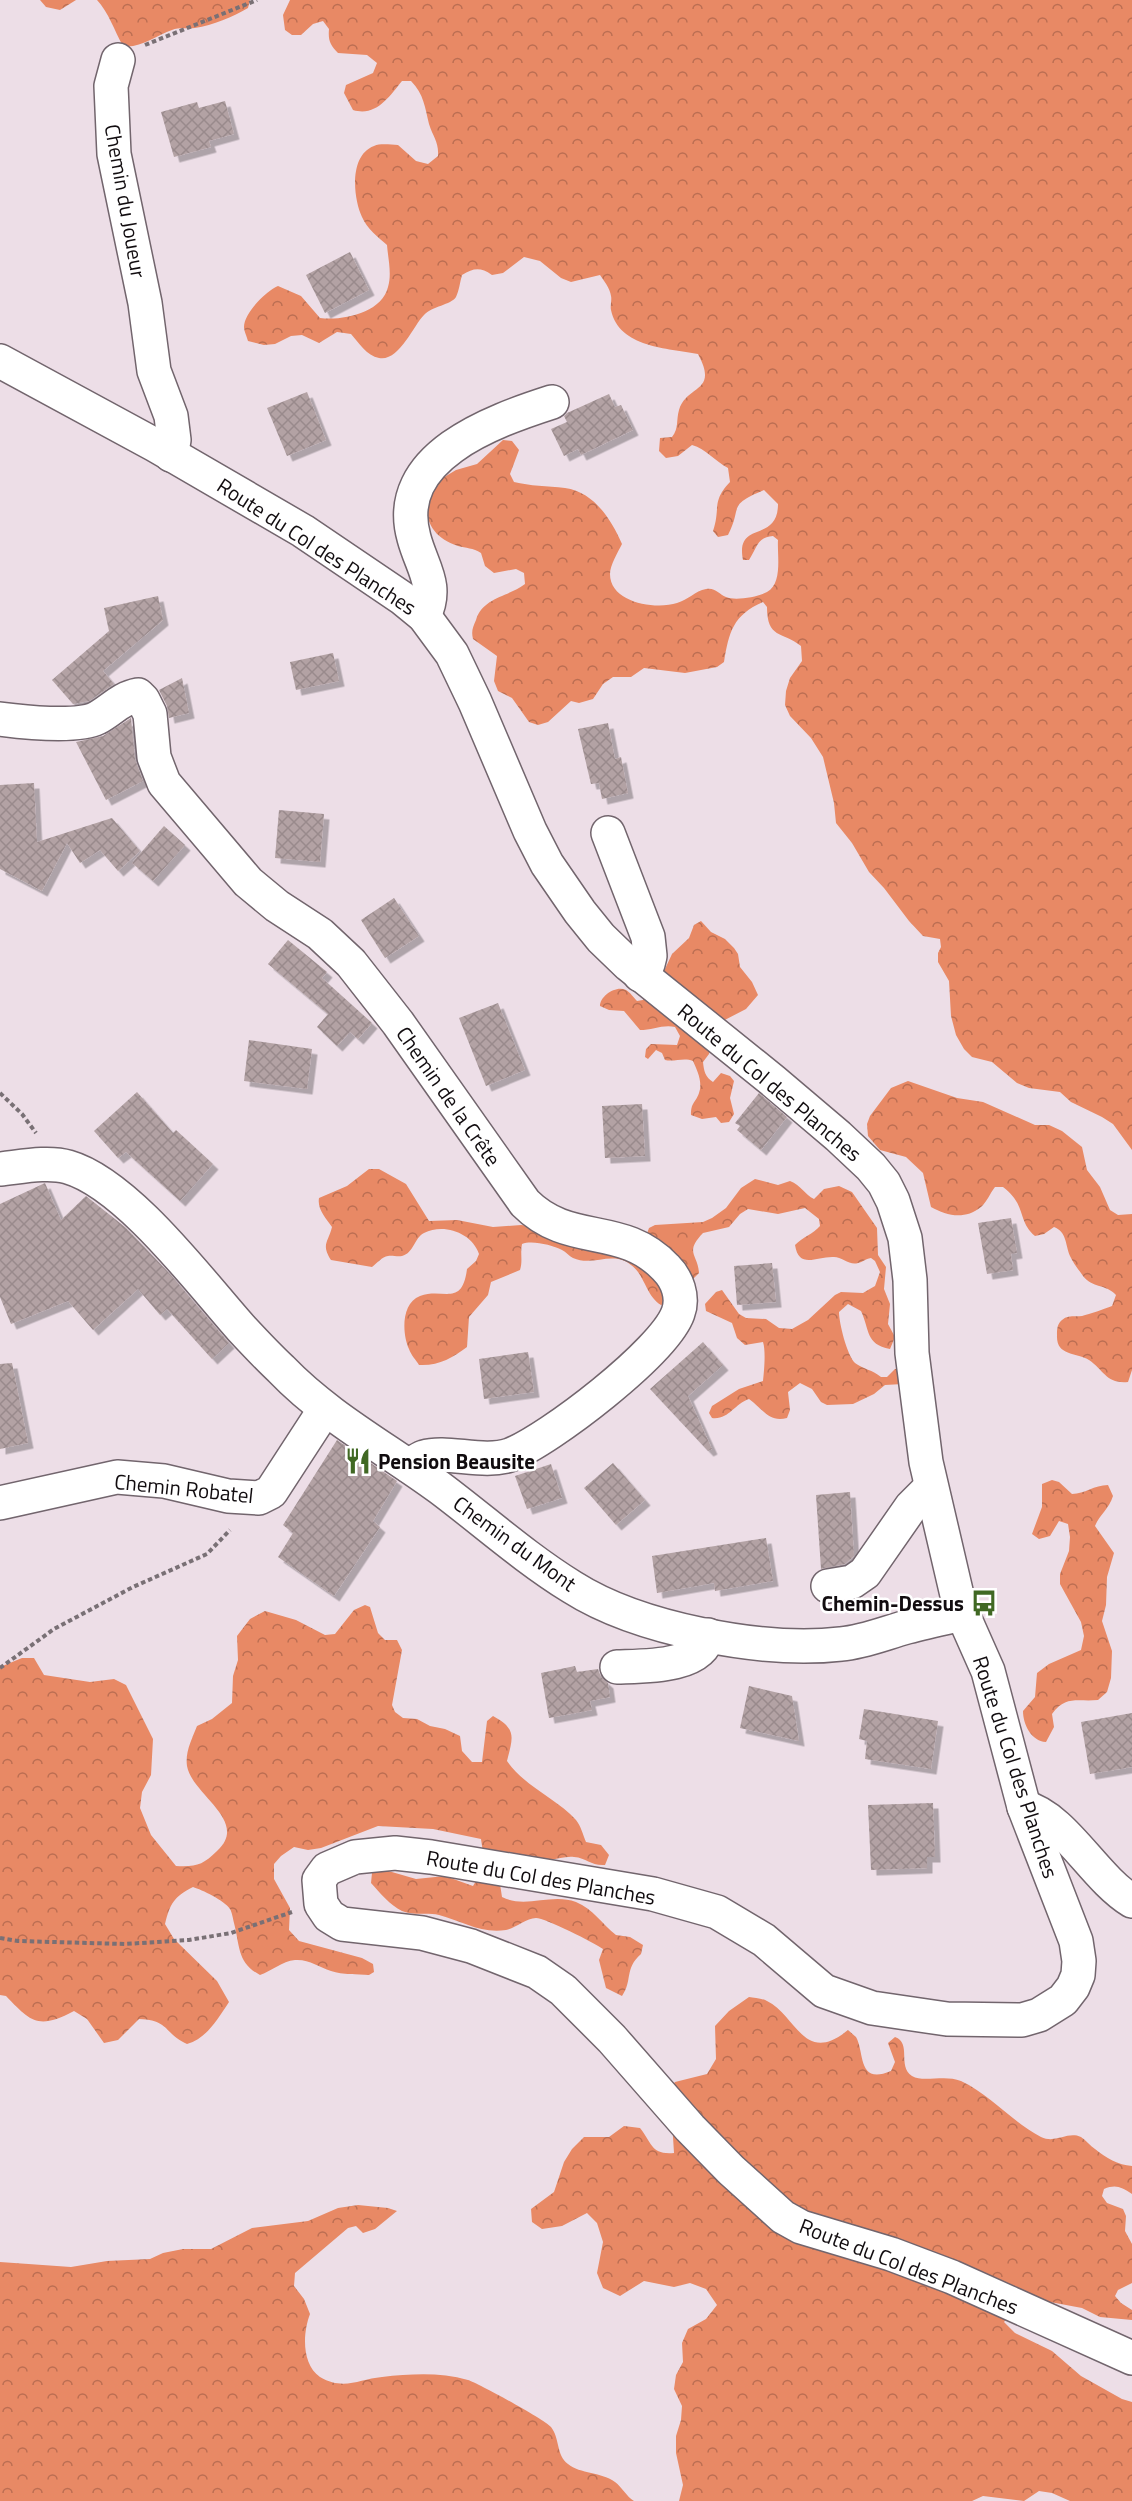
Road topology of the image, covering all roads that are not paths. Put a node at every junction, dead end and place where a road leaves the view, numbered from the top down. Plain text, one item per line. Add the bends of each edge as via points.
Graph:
1 (118, 60) road end
2 (0, 360) edge
3 (552, 402) dead end
4 (171, 455) junction
5 (424, 616) junction
6 (0, 720) edge
7 (608, 833) dead end
8 (640, 975) junction
9 (0, 1169) edge
10 (325, 1409) junction
11 (409, 1466) junction
12 (931, 1486) junction
13 (0, 1503) edge
14 (828, 1586) dead end
15 (962, 1614) junction
16 (708, 1635) junction
17 (617, 1667) dead end
18 (1024, 1807) junction
19 (1132, 1901) edge
20 (1132, 2358) edge

1 - 4 street, Chemin du Joueur via 111,86 114,154 145,303 154,371 171,416
2 - 4 street, Route du Col des Planches
3 - 5 street via 480,430 446,452 417,485 410,509 414,538 428,573 431,598
4 - 5 street, Route du Col des Planches via 303,531
5 - 8 street, Route du Col des Planches via 462,673 547,864 592,927
6 - 11 street, Chemin de la Crête via 83,723 128,696 138,695 150,714 154,757 164,783 236,871 320,934 351,963 437,1077 515,1192 536,1214 562,1228 611,1237 639,1247 667,1269 679,1289 680,1311 667,1333 631,1369 543,1436 506,1456 427,1456
7 - 8 street via 648,937 650,956
8 - 12 street, Route du Col des Planches via 838,1136 884,1183 905,1238 918,1415
9 - 10 street, Chemin du Mont via 59,1165 91,1177 135,1212 248,1336
10 - 11 street, Chemin du Mont
10 - 13 street, Chemin Robatel via 271,1492 260,1498 117,1477
11 - 16 street, Chemin du Mont via 573,1588 632,1614
12 - 14 street via 911,1507 865,1573 852,1582
12 - 15 street, Route du Col des Planches
15 - 16 street, Chemin du Mont via 843,1644 769,1644
15 - 18 street, Route du Col des Planches via 993,1683
16 - 17 street via 699,1651 672,1662
18 - 19 street via 1037,1810 1050,1821
18 - 20 street, Route du Col des Planches via 1069,1921 1079,1961 1075,1981 1063,2000 1022,2020 947,2019 845,2000 824,1991 765,1940 717,1912 653,1894 431,1857 372,1854 327,1869 319,1880 321,1900 329,1916 342,1924 422,1933 471,1946 537,1972 589,2015 690,2128 783,2217 801,2227 952,2277

